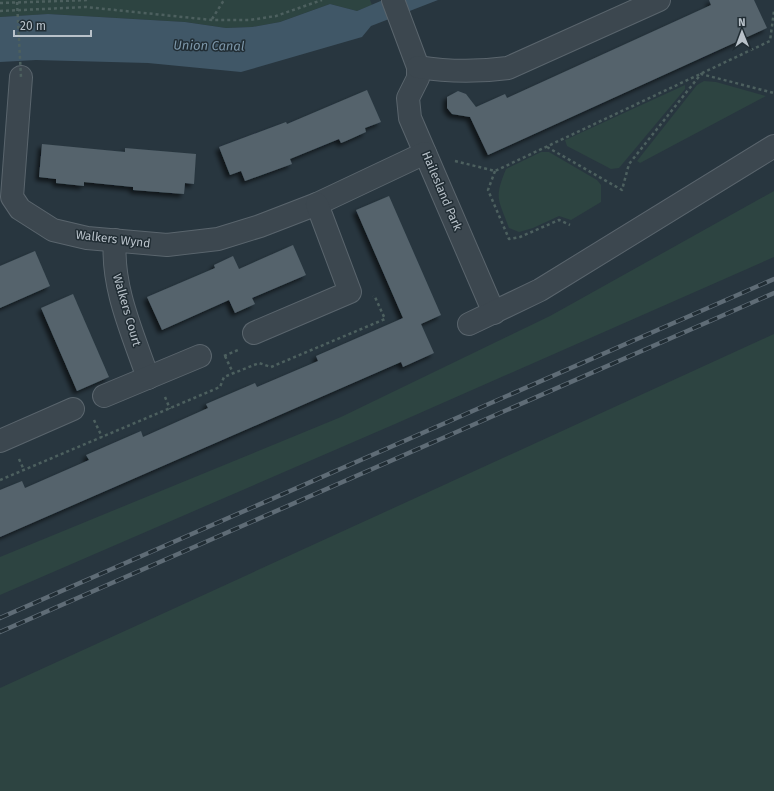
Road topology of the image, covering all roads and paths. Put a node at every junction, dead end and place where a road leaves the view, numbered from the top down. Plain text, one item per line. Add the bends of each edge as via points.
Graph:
1 (90, 0) edge
2 (224, 0) edge
3 (322, 0) edge
4 (393, 0) edge
5 (659, 0) edge
6 (17, 2) junction
7 (0, 3) edge
8 (0, 11) edge
9 (774, 11) edge
10 (212, 20) junction
11 (418, 67) junction
12 (701, 74) junction
13 (21, 77) joint
14 (774, 93) edge
15 (547, 146) junction
16 (774, 146) edge
17 (426, 153) junction
18 (495, 171) junction
19 (6, 199) edge
20 (318, 204) junction
21 (570, 225) dead end
22 (115, 240) junction
23 (350, 292) junction
24 (494, 313) junction
25 (469, 324) dead end
26 (254, 333) joint
27 (200, 356) joint
28 (225, 356) junction
29 (233, 373) junction
30 (148, 378) junction
31 (104, 396) dead end
32 (73, 409) dead end
33 (0, 441) edge
34 (0, 480) edge

1 - 6 path
2 - 10 path
3 - 10 path via 276,16 250,20
4 - 11 street, Hailesland Park
5 - 11 street via 508,68 444,71
6 - 7 path
6 - 13 path, bridge
8 - 10 path via 86,7
9 - 12 path via 770,42
11 - 17 street, Hailesland Park via 418,78 408,98 410,118
12 - 14 path
12 - 15 path
12 - 15 path via 629,164 622,190
13 - 19 street, Walkers Wynd
15 - 18 path
16 - 24 street via 540,290
17 - 18 path
17 - 20 street, Walkers Wynd
17 - 24 street, Hailesland Park
18 - 21 path via 488,190 508,239 520,237 559,220
19 - 22 street, Walkers Wynd via 53,230 87,238
20 - 22 street, Walkers Wynd via 218,239 167,245
20 - 23 street
22 - 30 street, Walkers Court via 115,269 121,299
23 - 26 street
23 - 29 path via 375,297 385,319 270,367 259,363
24 - 25 street
26 - 28 path via 243,348
27 - 28 path
27 - 30 street
28 - 29 path
29 - 34 path via 224,377 220,387
30 - 31 street
32 - 33 street

